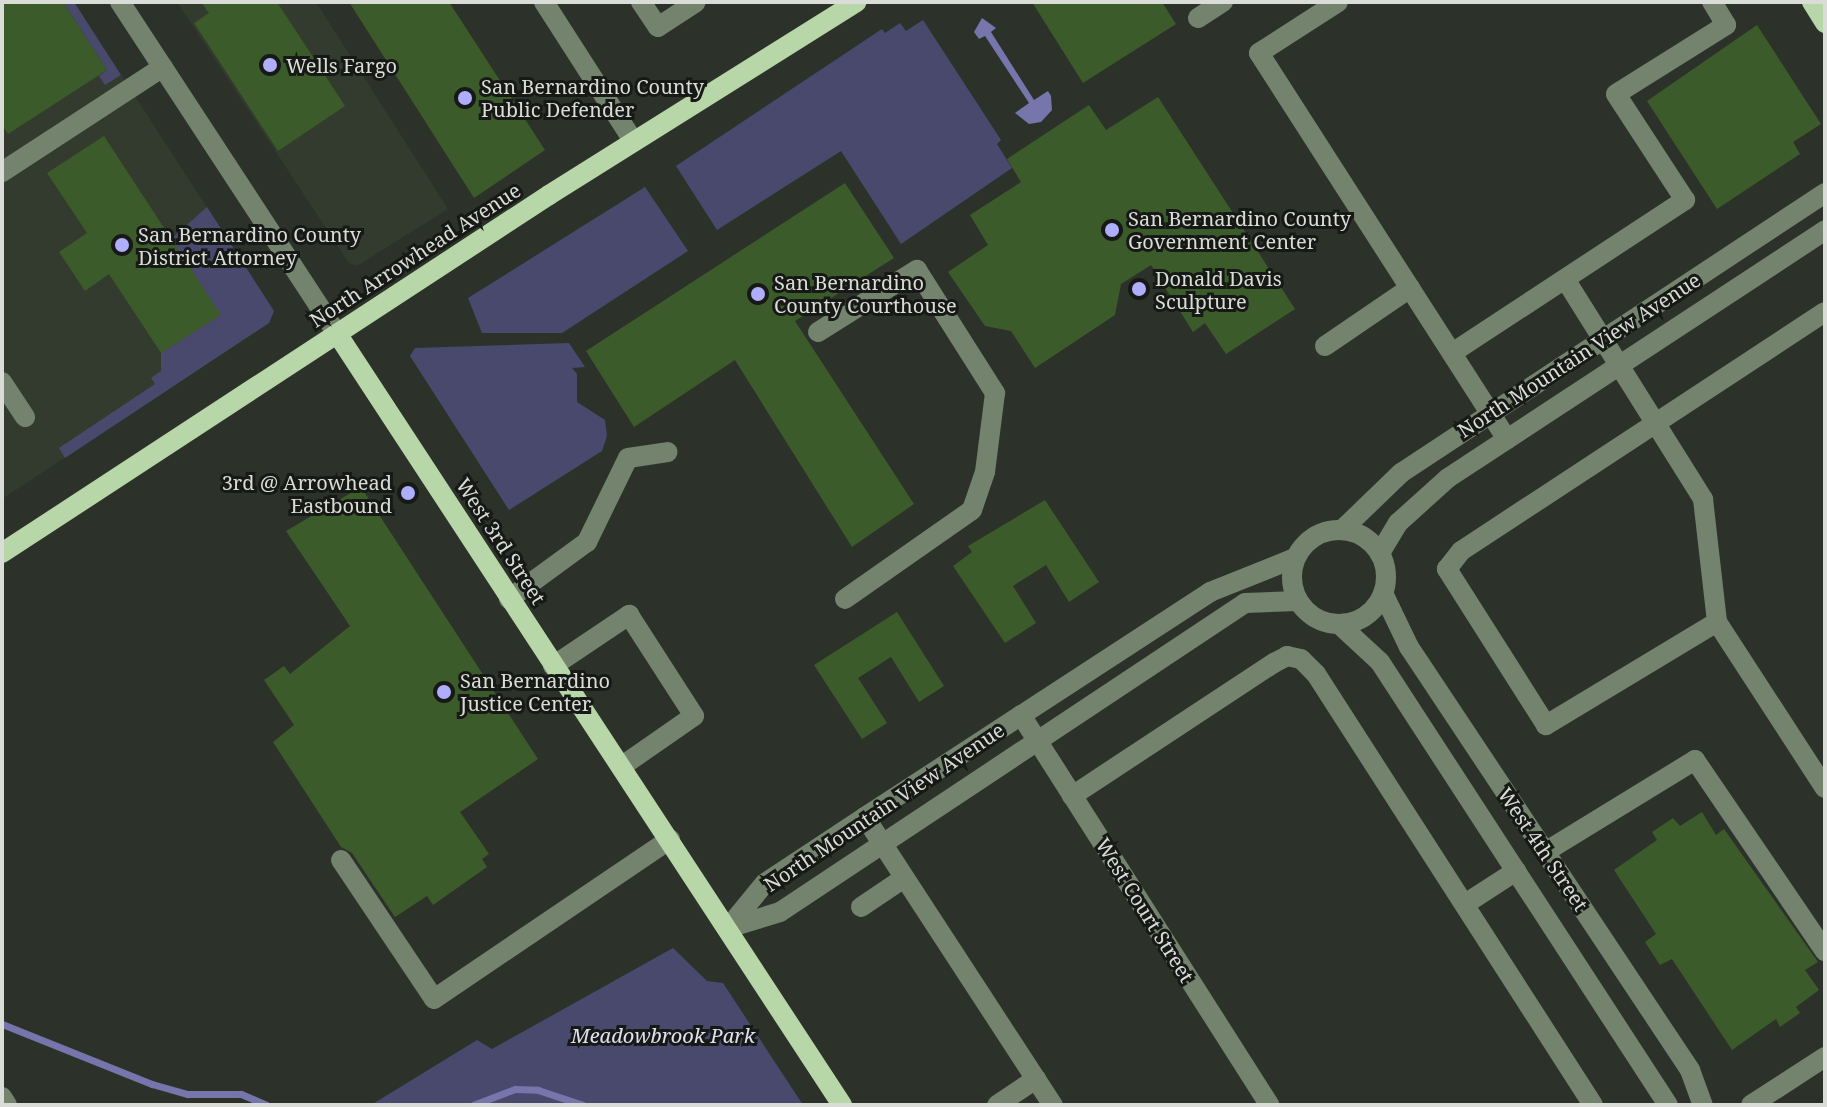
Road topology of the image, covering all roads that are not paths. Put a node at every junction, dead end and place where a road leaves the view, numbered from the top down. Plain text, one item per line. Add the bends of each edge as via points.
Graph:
1 (120, 2) edge
2 (544, 2) edge
3 (641, 2) edge
4 (696, 2) edge
5 (857, 2) edge
6 (1223, 2) edge
7 (1712, 2) edge
8 (1812, 2) edge
9 (1333, 3) edge
10 (1198, 18) dead end
11 (1825, 23) edge
12 (163, 67) junction
13 (634, 142) junction
14 (4, 165) edge
15 (1825, 193) edge
16 (1825, 230) edge
17 (1565, 279) junction
18 (1410, 288) junction
19 (1825, 312) edge
20 (818, 332) dead end
21 (338, 335) junction
22 (1603, 338) junction
23 (1325, 346) dead end
24 (1452, 353) junction
25 (1620, 365) junction
26 (2, 382) edge
27 (1490, 413) junction
28 (25, 417) dead end
29 (1655, 422) junction
30 (1507, 439) junction
31 (668, 452) dead end
32 (1343, 529) junction
33 (2, 553) edge
34 (1380, 553) junction
35 (1295, 558) junction
36 (1383, 593) junction
37 (509, 599) junction
38 (845, 599) dead end
39 (1298, 601) junction
40 (1717, 622) junction
41 (1340, 625) junction
42 (553, 666) junction
43 (1021, 715) junction
44 (1038, 741) junction
45 (622, 766) junction
46 (1825, 788) edge
47 (1072, 796) junction
48 (865, 817) junction
49 (670, 839) junction
50 (884, 846) junction
51 (1545, 852) junction
52 (341, 860) dead end
53 (1516, 871) junction
54 (904, 878) junction
55 (1465, 904) junction
56 (861, 907) dead end
57 (728, 928) junction
58 (1825, 951) edge
59 (1825, 1057) edge
60 (1036, 1079) junction
61 (2, 1097) edge
62 (7, 1105) edge
63 (842, 1105) edge
64 (997, 1105) edge
65 (1053, 1105) edge
66 (1269, 1105) edge
67 (1593, 1105) edge
68 (1668, 1105) edge
69 (1703, 1105) edge
70 (1751, 1105) edge

1 - 12 street, West 3rd Street
2 - 13 street
3 - 4 street via 658,27
5 - 13 main road, North Arrowhead Avenue
6 - 10 street
7 - 17 street via 1726,25 1616,94 1685,200
8 - 11 main road
9 - 18 street via 1259,53
12 - 14 street
12 - 21 street, West 3rd Street
13 - 21 main road, North Arrowhead Avenue
15 - 22 street, North Mountain View Avenue
16 - 25 street, North Mountain View Avenue
17 - 22 street
17 - 24 street
18 - 23 street
18 - 24 street
19 - 29 street
20 - 38 street via 917,270 995,393 985,472 972,510
21 - 33 main road, North Arrowhead Avenue
21 - 37 main road, West 3rd Street
22 - 25 street
22 - 27 street, North Mountain View Avenue
24 - 27 street
25 - 29 street
25 - 30 street, North Mountain View Avenue
26 - 28 street
27 - 30 street
27 - 32 street, North Mountain View Avenue via 1401,473
29 - 40 street via 1703,499
29 - 40 street via 1461,551 1447,569 1546,725
30 - 34 street, North Mountain View Avenue via 1419,500
31 - 37 street via 628,458 587,542
32 - 34 street via 1357,533
32 - 35 street via 1314,536
34 - 36 street
35 - 39 street via 1291,573
35 - 43 street, North Mountain View Avenue via 1210,592
36 - 41 street via 1370,613
36 - 51 street, West 4th Street via 1409,647
37 - 42 main road, West 3rd Street
39 - 41 street via 1316,618
39 - 44 street, North Mountain View Avenue via 1245,603
40 - 46 street
41 - 53 street, West 4th Street via 1380,662
42 - 45 main road, West 3rd Street
42 - 45 street via 629,615 694,716
43 - 44 street, West Court Street
43 - 48 street, North Mountain View Avenue
44 - 47 street, West Court Street
44 - 50 street, North Mountain View Avenue
45 - 49 main road, West 3rd Street
47 - 55 street via 1274,663 1287,656 1301,659
47 - 66 street, West Court Street
48 - 50 street
48 - 57 street, North Mountain View Avenue via 765,883
49 - 52 street via 434,999
49 - 57 main road, West 3rd Street
50 - 54 street
50 - 57 street, North Mountain View Avenue via 780,912
51 - 58 street via 1695,760
51 - 69 street, West 4th Street via 1690,1070
53 - 55 street
53 - 68 street, West 4th Street
54 - 56 street
54 - 60 street
55 - 67 street
57 - 63 main road, West 3rd Street
59 - 70 street
60 - 64 street
60 - 65 street
61 - 62 street

